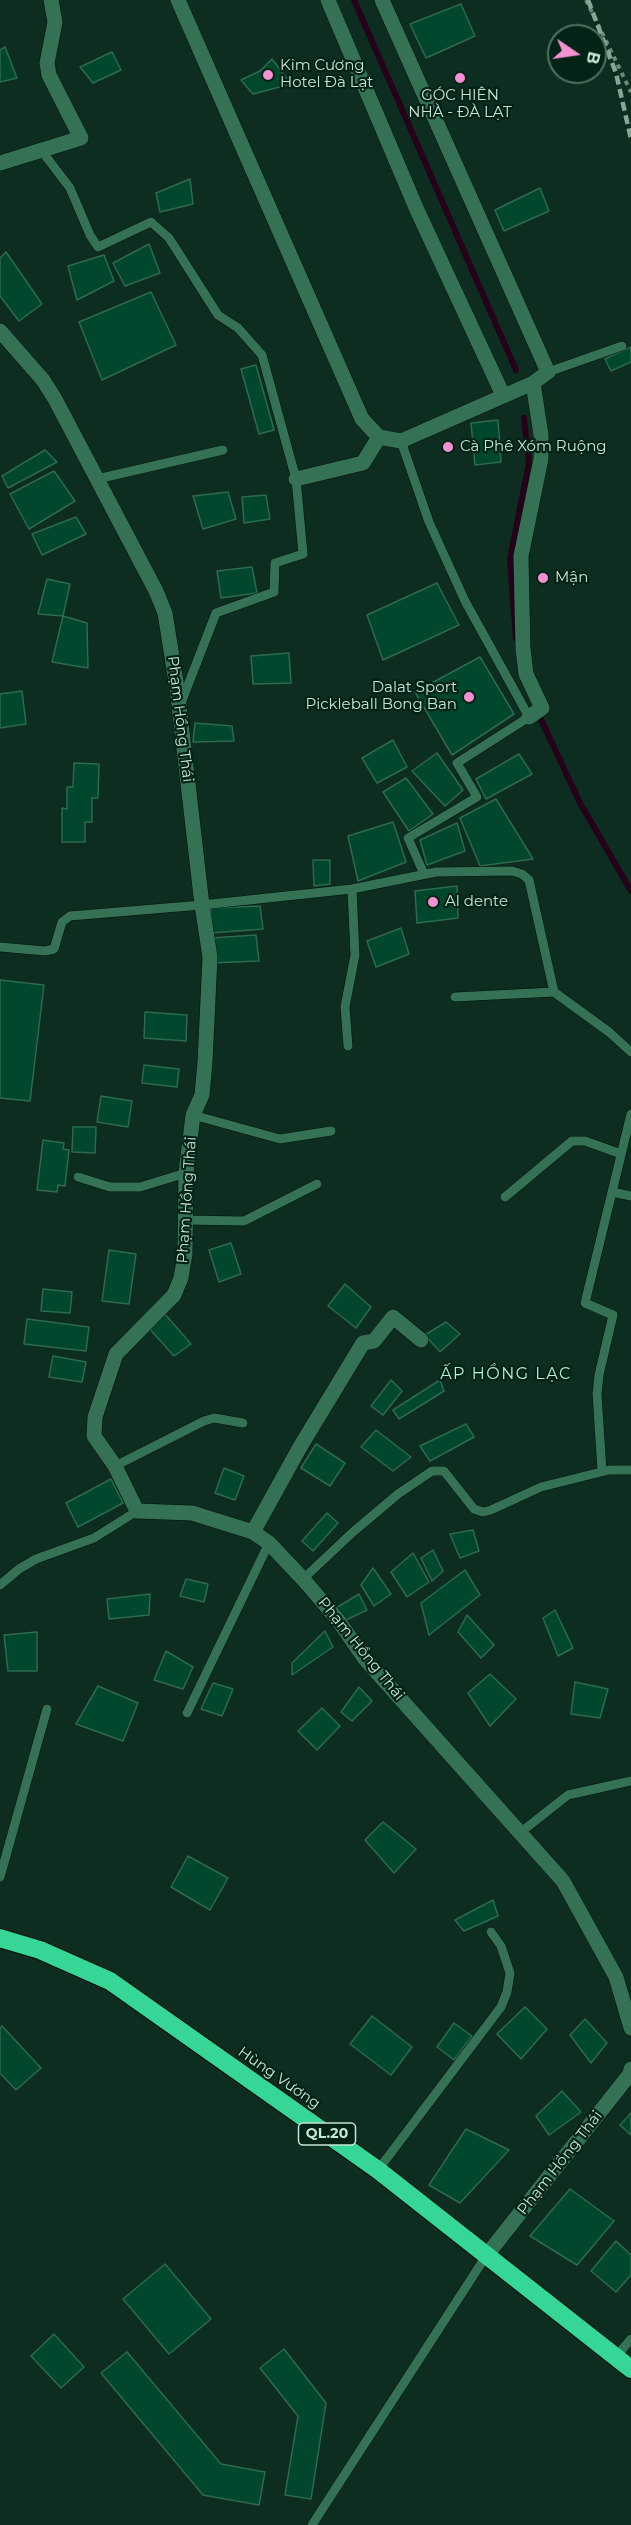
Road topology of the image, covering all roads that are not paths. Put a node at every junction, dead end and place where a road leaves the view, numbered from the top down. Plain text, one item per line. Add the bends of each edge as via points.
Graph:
1 (51, 0) edge
2 (178, 0) edge
3 (328, 0) edge
4 (382, 0) edge
5 (41, 150) junction
6 (0, 163) edge
7 (0, 331) edge
8 (622, 346) dead end
9 (548, 372) junction
10 (533, 383) junction
11 (503, 395) junction
12 (379, 437) junction
13 (401, 441) junction
14 (224, 450) dead end
15 (97, 479) junction
16 (296, 479) junction
17 (180, 707) junction
18 (534, 714) junction
19 (424, 874) junction
20 (352, 889) junction
21 (202, 905) junction
22 (0, 947) edge
23 (554, 992) junction
24 (455, 997) dead end
25 (348, 1046) dead end
26 (631, 1052) edge
27 (631, 1114) edge
28 (193, 1115) junction
29 (331, 1131) dead end
30 (621, 1154) junction
31 (186, 1173) junction
32 (78, 1177) dead end
33 (317, 1184) dead end
34 (612, 1192) junction
35 (631, 1196) edge
36 (505, 1197) dead end
37 (185, 1220) junction
38 (421, 1340) dead end
39 (243, 1423) dead end
40 (115, 1466) junction
41 (631, 1470) edge
42 (602, 1471) junction
43 (137, 1511) junction
44 (253, 1532) junction
45 (269, 1543) junction
46 (303, 1579) junction
47 (0, 1585) edge
48 (47, 1709) dead end
49 (187, 1713) dead end
50 (631, 1781) edge
51 (521, 1832) junction
52 (0, 1877) edge
53 (491, 1932) dead end
54 (0, 1938) edge
55 (631, 2028) edge
56 (631, 2069) edge
57 (378, 2170) junction
58 (486, 2256) junction
59 (631, 2338) edge
60 (615, 2358) junction
61 (631, 2369) edge
62 (312, 2525) edge

1 - 5 street via 55,22 47,63 49,75 81,138
2 - 12 street via 362,419
3 - 11 street via 417,210
4 - 9 street
5 - 6 street
5 - 16 lane via 70,188 98,247 151,222 169,238 218,315 238,328 262,355
7 - 15 street, Phạm Hồng Thái via 44,380
8 - 9 lane
9 - 10 street
10 - 11 street
10 - 18 street via 541,459 521,556 523,649
11 - 13 street
12 - 13 street
12 - 16 street via 363,464
13 - 18 lane via 429,522 465,601
14 - 15 lane
15 - 17 street, Phạm Hồng Thái via 165,613
16 - 17 lane via 303,554 275,564 274,592 216,613
17 - 21 street, Phạm Hồng Thái
18 - 19 lane via 457,763 477,797 408,838
19 - 20 lane
19 - 23 lane via 503,869 529,880
20 - 21 lane
20 - 25 lane via 355,956 345,1007
21 - 22 lane via 70,916 62,922 54,949
21 - 28 street, Phạm Hồng Thái via 210,957 209,1003 202,1095
23 - 24 lane
23 - 26 lane
27 - 30 lane
28 - 29 lane via 280,1139
28 - 31 street, Phạm Hồng Thái
30 - 34 lane
30 - 36 lane via 585,1141 572,1141
31 - 32 lane via 140,1187 110,1187
31 - 37 street, Phạm Hồng Thái
33 - 37 lane via 244,1221
34 - 35 lane
34 - 42 lane via 585,1303 613,1315 598,1375
37 - 40 street, Phạm Hồng Thái via 185,1254 174,1295 116,1354 98,1404 94,1436
38 - 44 street via 393,1317 374,1341 363,1343
39 - 40 lane via 214,1418 204,1421
40 - 43 street, Phạm Hồng Thái
41 - 42 lane
42 - 46 lane via 542,1487 483,1512 474,1509 444,1471 432,1471 398,1494
43 - 44 street, Phạm Hồng Thái via 192,1513
43 - 47 lane via 94,1538 19,1569
44 - 45 street, Phạm Hồng Thái
45 - 46 street, Phạm Hồng Thái
45 - 49 lane
46 - 51 street, Phạm Hồng Thái via 365,1659
48 - 52 lane
50 - 51 lane via 568,1795
51 - 55 street, Phạm Hồng Thái via 563,1881 616,1977
53 - 57 lane via 510,1973 501,2007
54 - 57 highway, Hùng Vương / QL.20 via 40,1950 110,1981
56 - 58 street, Phạm Hồng Thái
57 - 58 highway, Hùng Vương / QL.20
58 - 60 highway, Hùng Vương / QL.20
58 - 62 lane
59 - 60 lane
60 - 61 highway, Hùng Vương / QL.20

